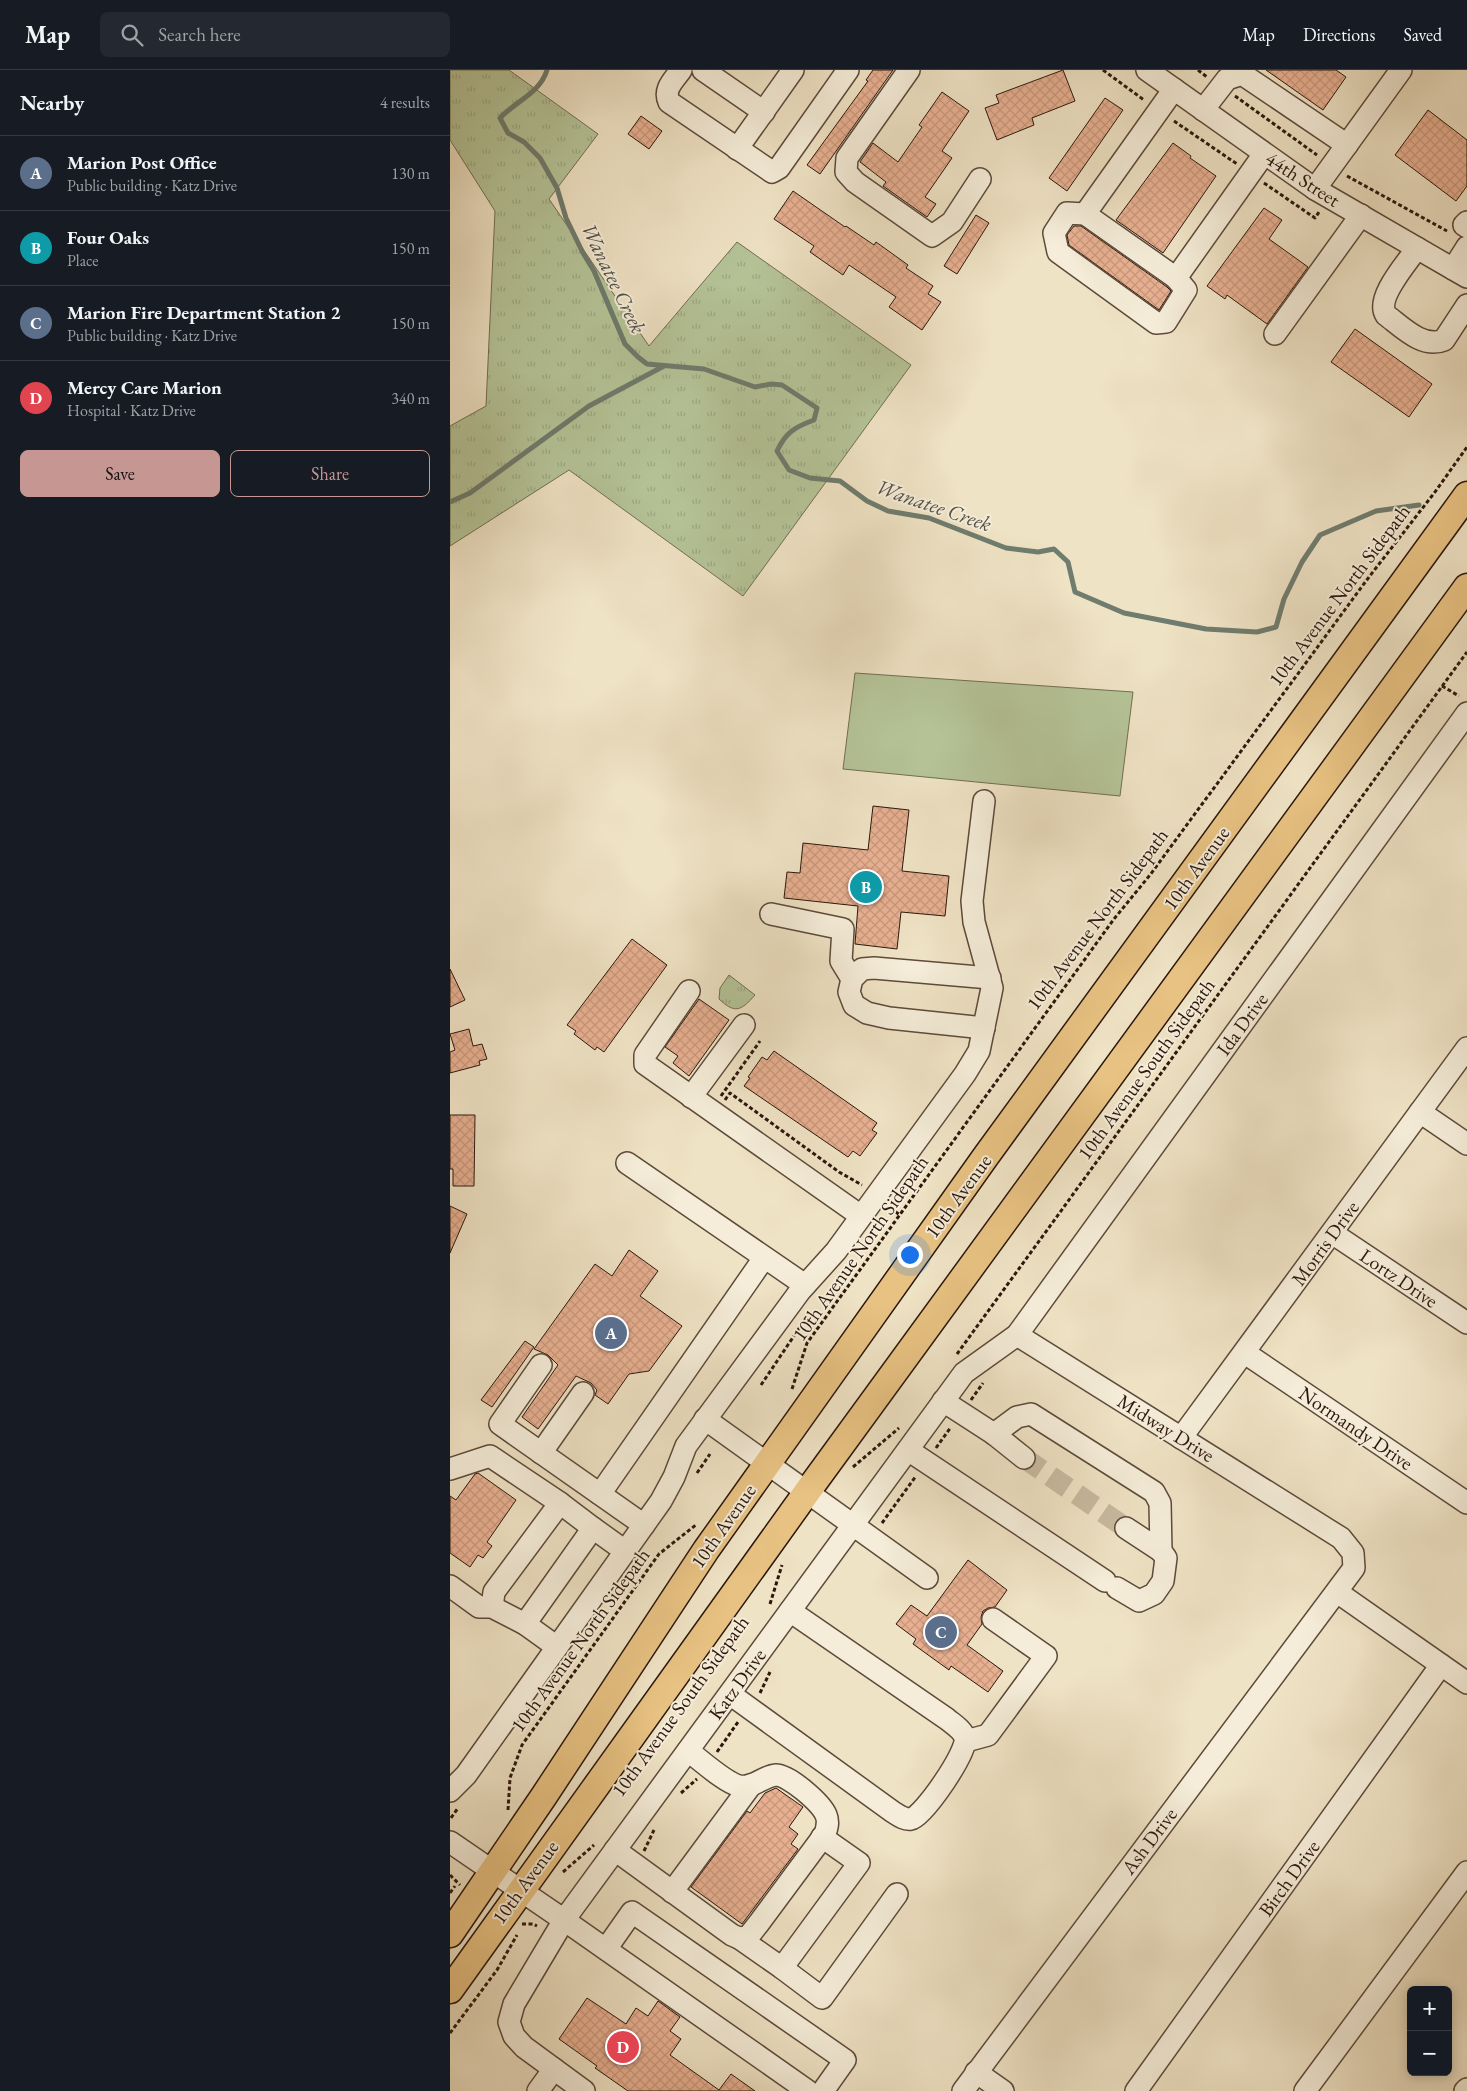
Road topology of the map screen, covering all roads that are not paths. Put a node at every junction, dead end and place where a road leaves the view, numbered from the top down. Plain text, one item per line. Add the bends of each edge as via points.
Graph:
1 (681, 70) edge
2 (703, 70) edge
3 (793, 70) edge
4 (848, 70) edge
5 (909, 70) edge
6 (1147, 70) edge
7 (1401, 70) edge
8 (1174, 89) junction
9 (1203, 110) junction
10 (764, 112) junction
11 (1347, 145) junction
12 (737, 149) junction
13 (1264, 154) junction
14 (980, 179) dead end
15 (1322, 193) junction
16 (1085, 214) junction
17 (1361, 215) junction
18 (1467, 222) edge
19 (1467, 227) edge
20 (1467, 247) edge
21 (1417, 248) junction
22 (1460, 273) edge
23 (1176, 278) junction
24 (1467, 305) edge
25 (1275, 334) dead end
26 (1465, 502) edge
27 (1467, 587) edge
28 (1467, 713) edge
29 (984, 801) dead end
30 (771, 914) dead end
31 (990, 978) junction
32 (852, 979) junction
33 (689, 991) dead end
34 (744, 1025) dead end
35 (984, 1028) junction
36 (1467, 1048) edge
37 (692, 1097) junction
38 (1420, 1112) junction
39 (1467, 1144) edge
40 (627, 1163) dead end
41 (861, 1216) junction
42 (1332, 1233) junction
43 (764, 1258) junction
44 (805, 1285) junction
45 (1467, 1323) edge
46 (1017, 1335) junction
47 (1244, 1353) junction
48 (541, 1365) dead end
49 (583, 1393) dead end
50 (944, 1401) junction
51 (705, 1419) junction
52 (994, 1434) junction
53 (1181, 1438) junction
54 (908, 1450) junction
55 (541, 1453) junction
56 (1024, 1458) tunnel mouth
57 (767, 1464) junction
58 (450, 1469) edge
59 (807, 1492) junction
60 (600, 1494) junction
61 (560, 1503) junction
62 (1467, 1503) edge
63 (644, 1525) junction
64 (853, 1526) junction
65 (593, 1528) junction
66 (1126, 1528) tunnel mouth
67 (625, 1551) junction
68 (1161, 1551) junction
69 (927, 1578) dead end
70 (450, 1586) edge
71 (1336, 1592) junction
72 (492, 1607) junction
73 (790, 1612) junction
74 (993, 1619) dead end
75 (526, 1624) junction
76 (557, 1647) junction
77 (1441, 1665) junction
78 (1467, 1683) edge
79 (730, 1694) junction
80 (966, 1741) junction
81 (688, 1751) junction
82 (751, 1785) junction
83 (450, 1790) edge
84 (822, 1837) junction
85 (450, 1842) edge
86 (607, 1846) junction
87 (493, 1872) junction
88 (1467, 1872) edge
89 (520, 1890) junction
90 (672, 1892) junction
91 (898, 1894) dead end
92 (564, 1920) junction
93 (450, 1934) edge
94 (740, 1938) junction
95 (606, 1950) junction
96 (782, 1968) junction
97 (450, 1990) edge
98 (554, 2069) junction
99 (976, 2072) junction
100 (538, 2091) edge
101 (584, 2091) edge
102 (808, 2091) edge
103 (824, 2091) edge
104 (962, 2091) edge
105 (1003, 2091) edge
106 (1136, 2091) edge
107 (1305, 2091) edge

1 - 12 street via 667,89 669,102
2 - 10 street
3 - 10 street
4 - 12 street via 779,168 772,172
5 - 14 street via 846,158 846,172 855,182 932,236 952,222
6 - 8 street, 44th Street
7 - 11 street
8 - 9 street, 44th Street
8 - 16 street
9 - 11 street via 1227,79 1242,74
9 - 13 street, 44th Street
10 - 12 street
11 - 15 street
13 - 15 street, 44th Street
13 - 23 street
15 - 17 street, 44th Street
16 - 23 street
16 - 23 street via 1067,212 1054,233 1058,252 1156,323 1166,322 1186,290
17 - 21 street, 44th Street
17 - 25 street
18 - 19 street via 1464,225
20 - 22 street
21 - 22 street, 44th Street
21 - 24 street via 1384,298 1386,315 1415,336 1438,343 1444,340
26 - 57 main road, 10th Avenue via 1004,1132
27 - 59 main road, 10th Avenue
28 - 46 street, Ida Drive
29 - 31 street via 972,901 974,922
30 - 32 street via 843,929 841,961
31 - 32 street via 874,968 862,969
31 - 35 street via 992,988
32 - 35 street via 850,992 854,1005 867,1013
33 - 37 street via 644,1055 646,1064
34 - 37 street
35 - 41 street via 979,1051 965,1074
36 - 38 street, Morris Drive
37 - 41 street
38 - 39 street
38 - 42 street, Morris Drive
40 - 43 street
41 - 44 street via 836,1251
42 - 45 street, Lortz Drive
42 - 47 street, Morris Drive
43 - 44 street
43 - 60 street
44 - 51 street
46 - 50 street via 964,1373
46 - 53 street, Midway Drive
47 - 53 street, Morris Drive
47 - 62 street, Normandy Drive
48 - 55 street via 500,1424
49 - 55 street
50 - 52 street
50 - 54 street
51 - 57 street
51 - 63 street via 686,1446 661,1501
52 - 56 street
52 - 68 street via 1018,1418 1031,1414 1154,1492 1160,1503
53 - 71 street, Midway Drive via 1341,1538 1352,1553 1354,1568
54 - 64 street
54 - 68 street via 1139,1601 1154,1594 1163,1581 1166,1558
55 - 60 street
57 - 59 street
57 - 87 main road, 10th Avenue via 706,1550
58 - 61 street via 490,1456
59 - 64 street
59 - 89 main road, 10th Avenue
60 - 63 street
61 - 65 street
61 - 72 street via 494,1592
63 - 67 street
64 - 69 street
64 - 73 street, Katz Drive
65 - 67 street
65 - 75 street
66 - 68 street
67 - 76 street
70 - 72 street via 479,1606
71 - 77 street
71 - 99 street, Ash Drive
72 - 75 street
73 - 79 street, Katz Drive
73 - 80 street via 947,1719 961,1731
74 - 80 street via 1046,1656 988,1734
75 - 76 street
76 - 83 street via 466,1775
77 - 78 street
77 - 106 street, Birch Drive
79 - 80 street via 904,1818 911,1819 919,1814 962,1755
79 - 81 street, Katz Drive
81 - 82 street via 731,1782
81 - 86 street, Katz Drive
82 - 84 street via 774,1775 809,1794 826,1816 828,1826
82 - 90 street
84 - 94 street via 754,1930 748,1937
84 - 96 street via 858,1863
85 - 87 street
86 - 90 street
86 - 92 street, Katz Drive
87 - 89 street
87 - 93 main road, 10th Avenue
88 - 107 street
89 - 92 street
89 - 97 main road, 10th Avenue
90 - 94 street
91 - 96 street via 822,1998
92 - 95 street
92 - 98 street, Katz Drive via 514,2004 509,2022 514,2036
94 - 96 street
95 - 102 street
95 - 103 street via 632,1912 845,2060
98 - 100 street
98 - 101 street, Katz Drive
99 - 104 street, Ash Drive
99 - 105 street

